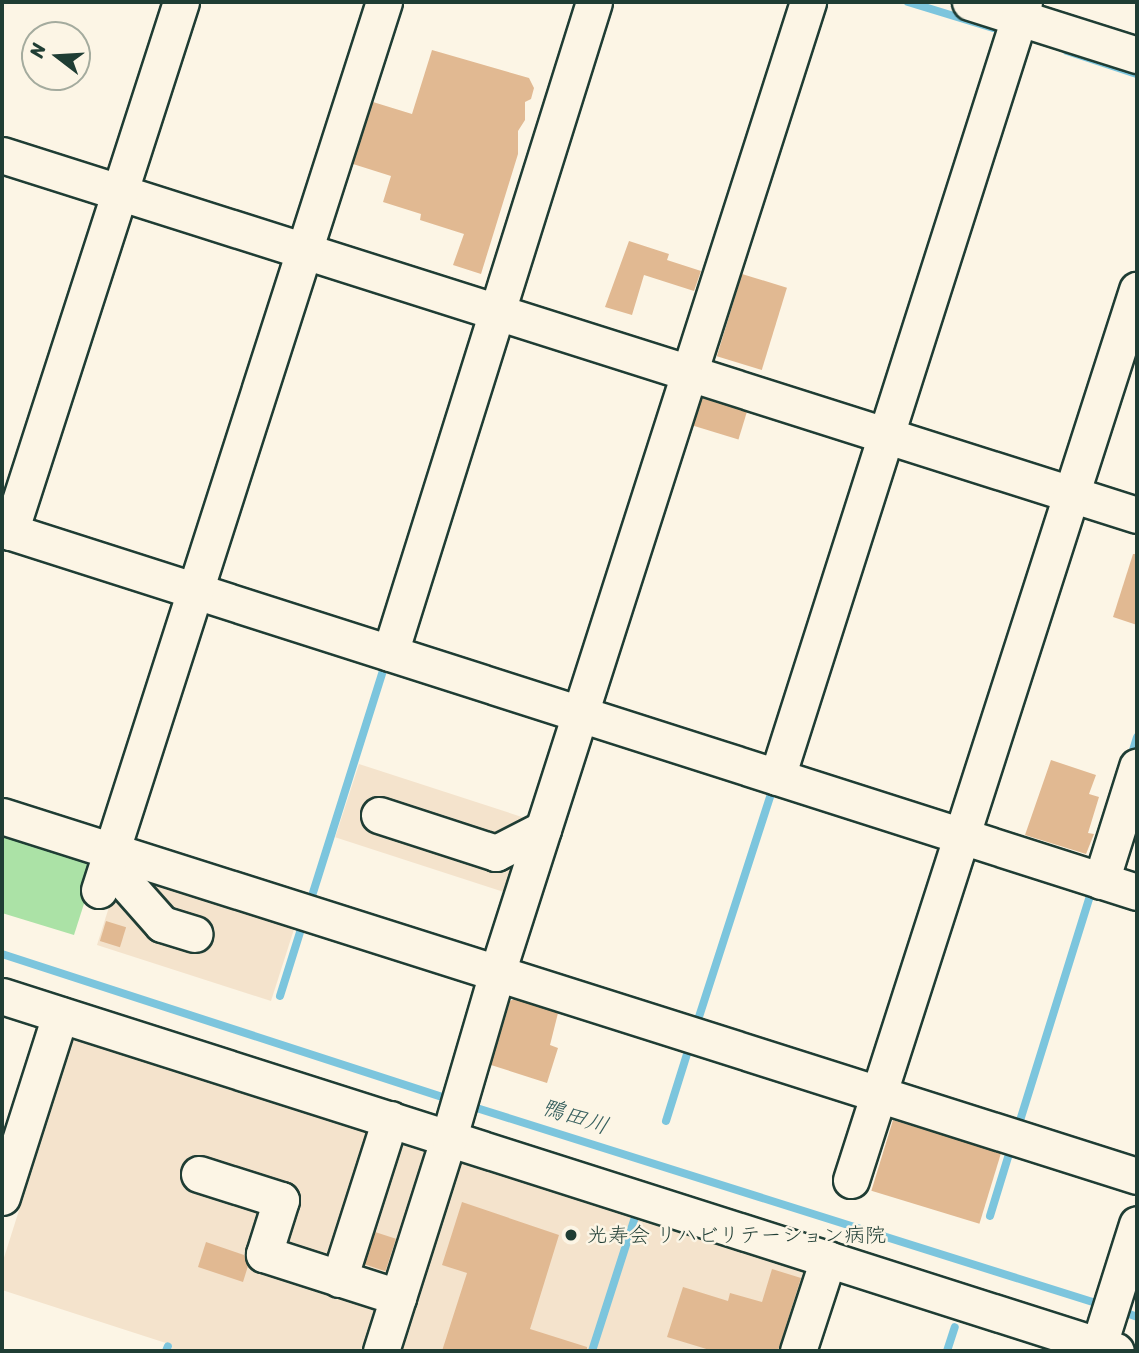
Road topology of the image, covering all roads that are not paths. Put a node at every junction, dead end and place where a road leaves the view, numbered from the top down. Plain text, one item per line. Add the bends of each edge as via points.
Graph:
1 (181, 2) edge
2 (384, 2) edge
3 (594, 2) edge
4 (808, 2) edge
5 (970, 2) edge
6 (1021, 10) edge
7 (1137, 55) edge
8 (2, 155) edge
9 (120, 192) junction
10 (304, 251) junction
11 (1137, 290) edge
12 (497, 312) junction
13 (689, 373) junction
14 (886, 435) junction
15 (1072, 494) junction
16 (1137, 515) edge
17 (6, 530) edge
18 (195, 591) junction
19 (390, 653) junction
20 (580, 714) junction
21 (1137, 767) edge
22 (777, 777) junction
23 (2, 816) edge
24 (379, 816) dead end
25 (543, 830) junction
26 (962, 836) junction
27 (106, 868) junction
28 (1101, 881) junction
29 (1137, 892) edge
30 (195, 934) dead end
31 (497, 974) junction
32 (2, 996) edge
33 (60, 1014) junction
34 (878, 1094) junction
35 (390, 1119) junction
36 (451, 1131) junction
37 (199, 1174) dead end
38 (1137, 1177) edge
39 (851, 1180) dead end
40 (2, 1197) edge
41 (1137, 1224) edge
42 (828, 1259) junction
43 (339, 1279) junction
44 (398, 1297) junction
45 (1103, 1345) edge
46 (381, 1351) edge
47 (798, 1351) edge

1 - 9 street
2 - 10 street
3 - 12 street
4 - 13 street
5 - 6 street
6 - 7 street
6 - 14 street
8 - 9 street
9 - 10 street
9 - 17 street
10 - 12 street
10 - 18 street
11 - 15 street
12 - 13 street
12 - 19 street
13 - 14 street
13 - 20 street
14 - 15 street
14 - 22 street
15 - 16 street
15 - 26 street
17 - 18 street
18 - 19 street
18 - 27 street
19 - 20 street
20 - 22 street
20 - 25 street
21 - 28 street
22 - 26 street
23 - 27 street
24 - 25 street via 496,853
25 - 31 street
26 - 28 street
26 - 34 street
27 - 30 street via 162,924
27 - 31 street
28 - 29 street
31 - 34 street
31 - 36 street
32 - 33 street
33 - 35 street
33 - 40 street
34 - 38 street
34 - 39 street
35 - 36 street
35 - 43 street
36 - 42 street
36 - 44 street
37 - 43 street via 281,1200 264,1254
41 - 45 street
42 - 45 street
42 - 47 street
43 - 44 street
44 - 46 street

